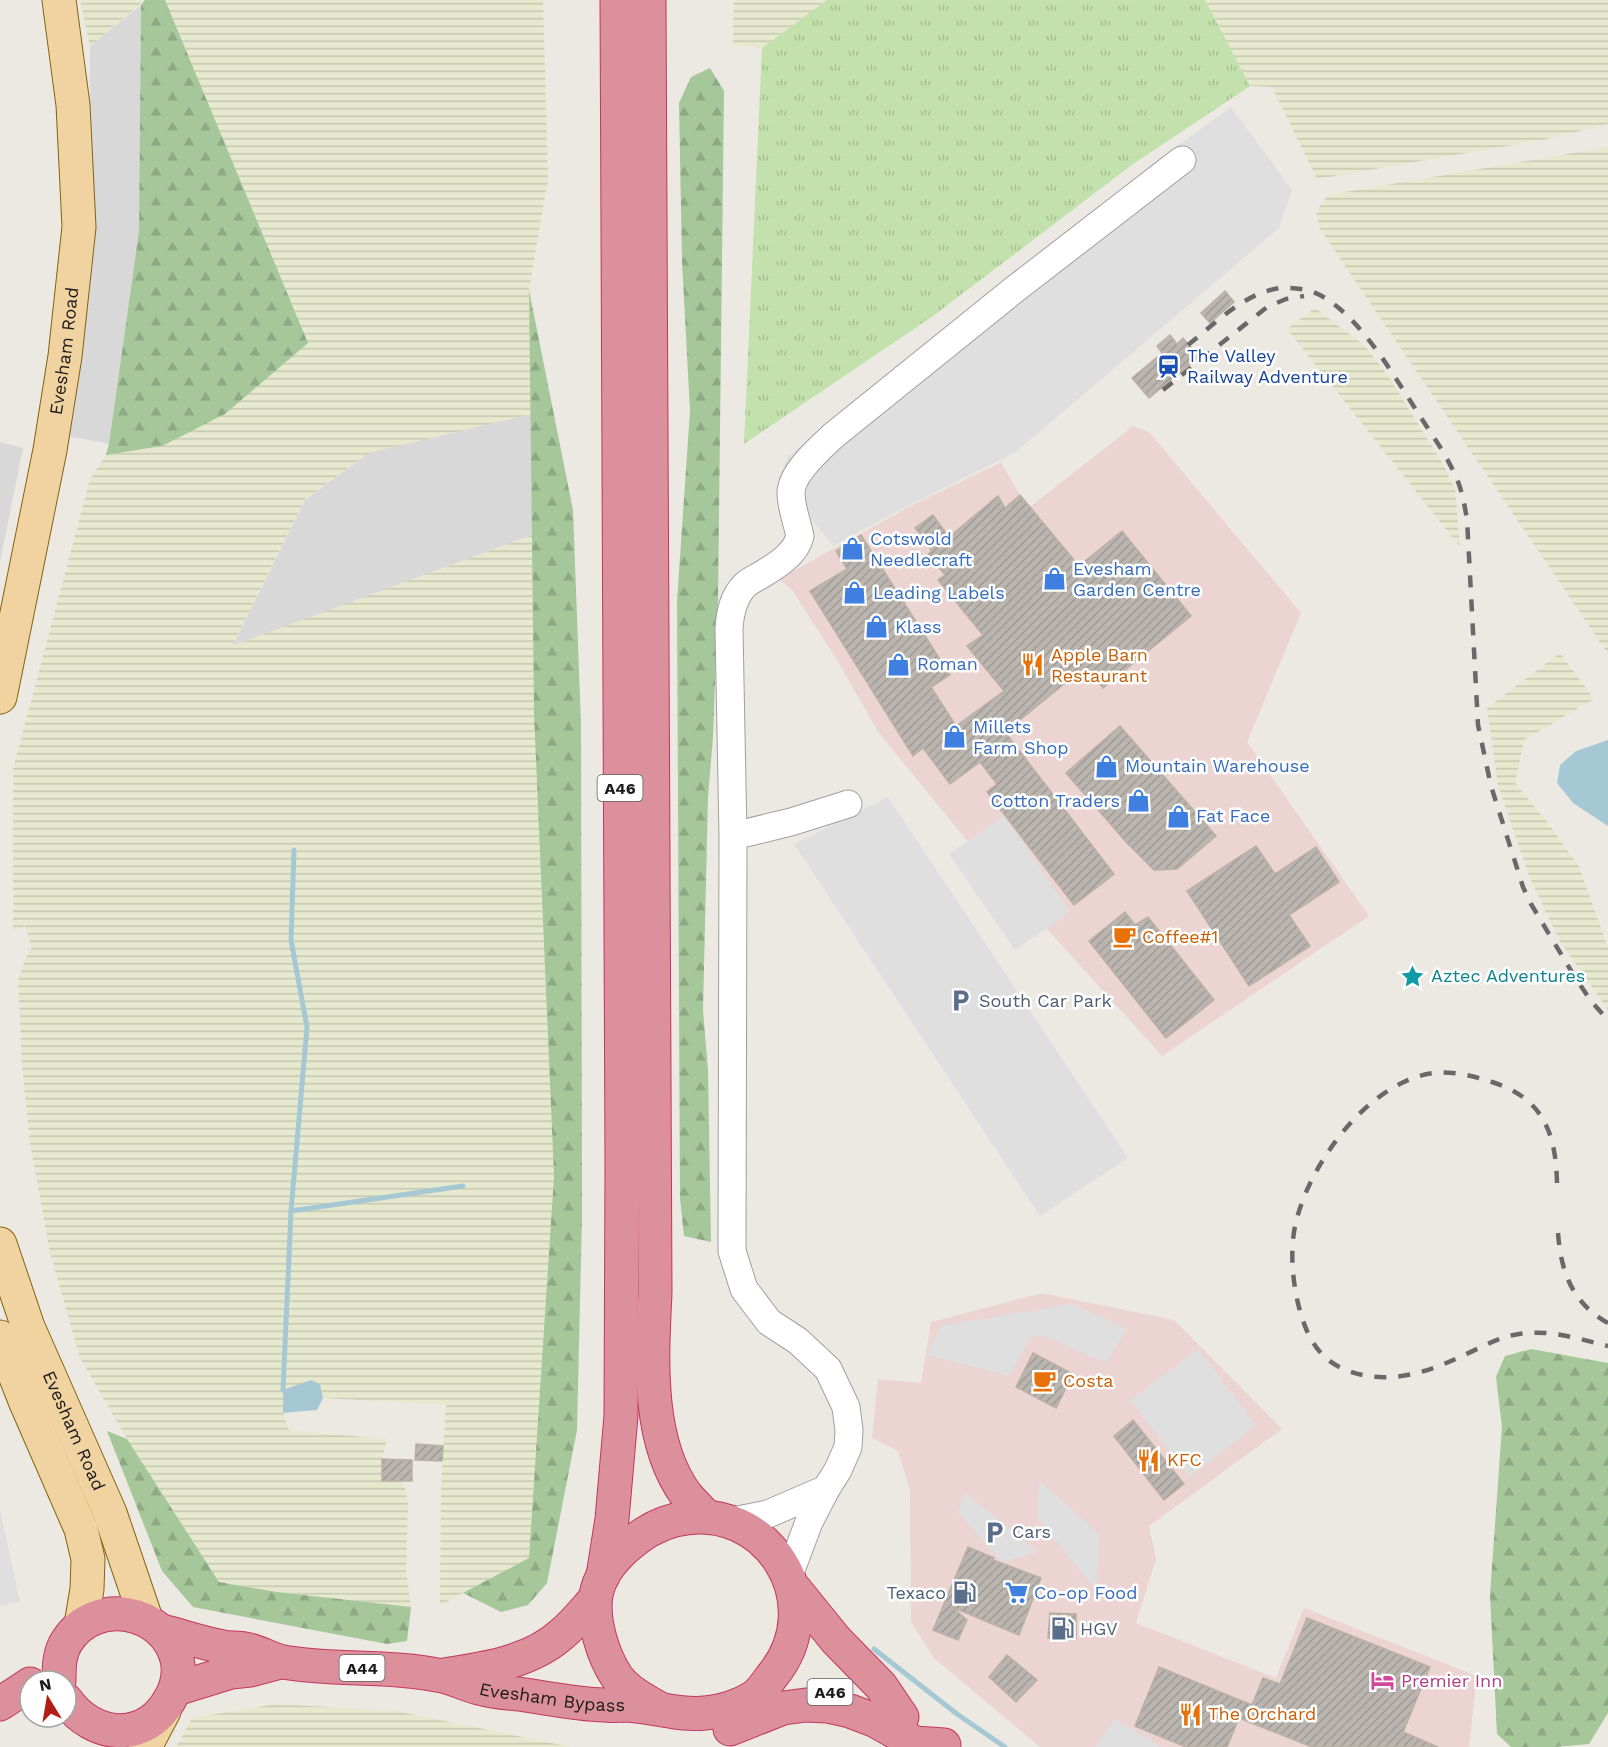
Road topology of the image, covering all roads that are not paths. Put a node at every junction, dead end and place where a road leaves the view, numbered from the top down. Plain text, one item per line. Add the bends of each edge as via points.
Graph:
1 (59, 0) edge
2 (617, 0) edge
3 (649, 0) edge
4 (1182, 160) dead end
5 (0, 696) edge
6 (849, 804) dead end
7 (733, 836) junction
8 (0, 1244) edge
9 (0, 1337) edge
10 (826, 1490) junction
11 (720, 1519) junction
12 (790, 1582) junction
13 (599, 1587) junction
14 (81, 1625) junction
15 (154, 1625) junction
16 (282, 1662) junction
17 (59, 1669) edge
18 (442, 1676) junction
19 (18, 1692) edge
20 (755, 1697) junction
21 (170, 1700) junction
22 (0, 1704) edge
23 (602, 1705) junction
24 (0, 1710) edge
25 (662, 1710) junction
26 (18, 1711) edge
27 (903, 1717) junction
28 (82, 1720) edge
29 (945, 1746) edge
30 (145, 1747) edge

1 - 5 main road, Evesham Road via 73,105 79,227 50,450
2 - 13 highway, A46 via 621,1416 612,1518
3 - 11 highway, A46 via 653,1381 658,1429 667,1459 686,1494
4 - 7 street via 834,435 801,471 791,492 798,543 780,563 746,584 730,612
6 - 7 street
7 - 10 street via 732,1251 744,1289 769,1322 798,1341 828,1369 846,1407 848,1447
8 - 15 main road, Evesham Road via 28,1327 110,1513
9 - 14 main road, Evesham Road via 81,1529 88,1559
10 - 11 street via 768,1514
10 - 12 street via 799,1547
11 - 12 highway via 758,1536 783,1565
11 - 13 highway via 676,1520 652,1528 629,1545
12 - 20 highway via 795,1622 790,1644 781,1665
12 - 27 highway, A46 via 836,1640 881,1686
13 - 18 highway, Evesham Bypass / A44 via 562,1634 540,1650 477,1670
13 - 25 highway via 598,1624 605,1653 618,1678 634,1695
14 - 15 highway, Evesham Bypass via 117,1612
14 - 17 highway via 67,1642
15 - 16 highway, Evesham Bypass / A44
15 - 21 highway via 172,1646 177,1661 178,1675
16 - 18 highway, Evesham Bypass / A44
16 - 21 highway, Evesham Bypass / A44 via 231,1672
18 - 23 highway, Evesham Bypass / A44 via 481,1689
19 - 22 highway
20 - 25 highway via 708,1713
20 - 27 highway, A46 via 784,1690 833,1692
21 - 28 highway, Evesham Bypass via 137,1729 118,1732
21 - 30 main road
23 - 25 highway, Evesham Bypass / A44
23 - 29 highway via 694,1736 735,1728 783,1708 826,1706 874,1720 915,1743
24 - 26 highway
27 - 29 highway, A46

